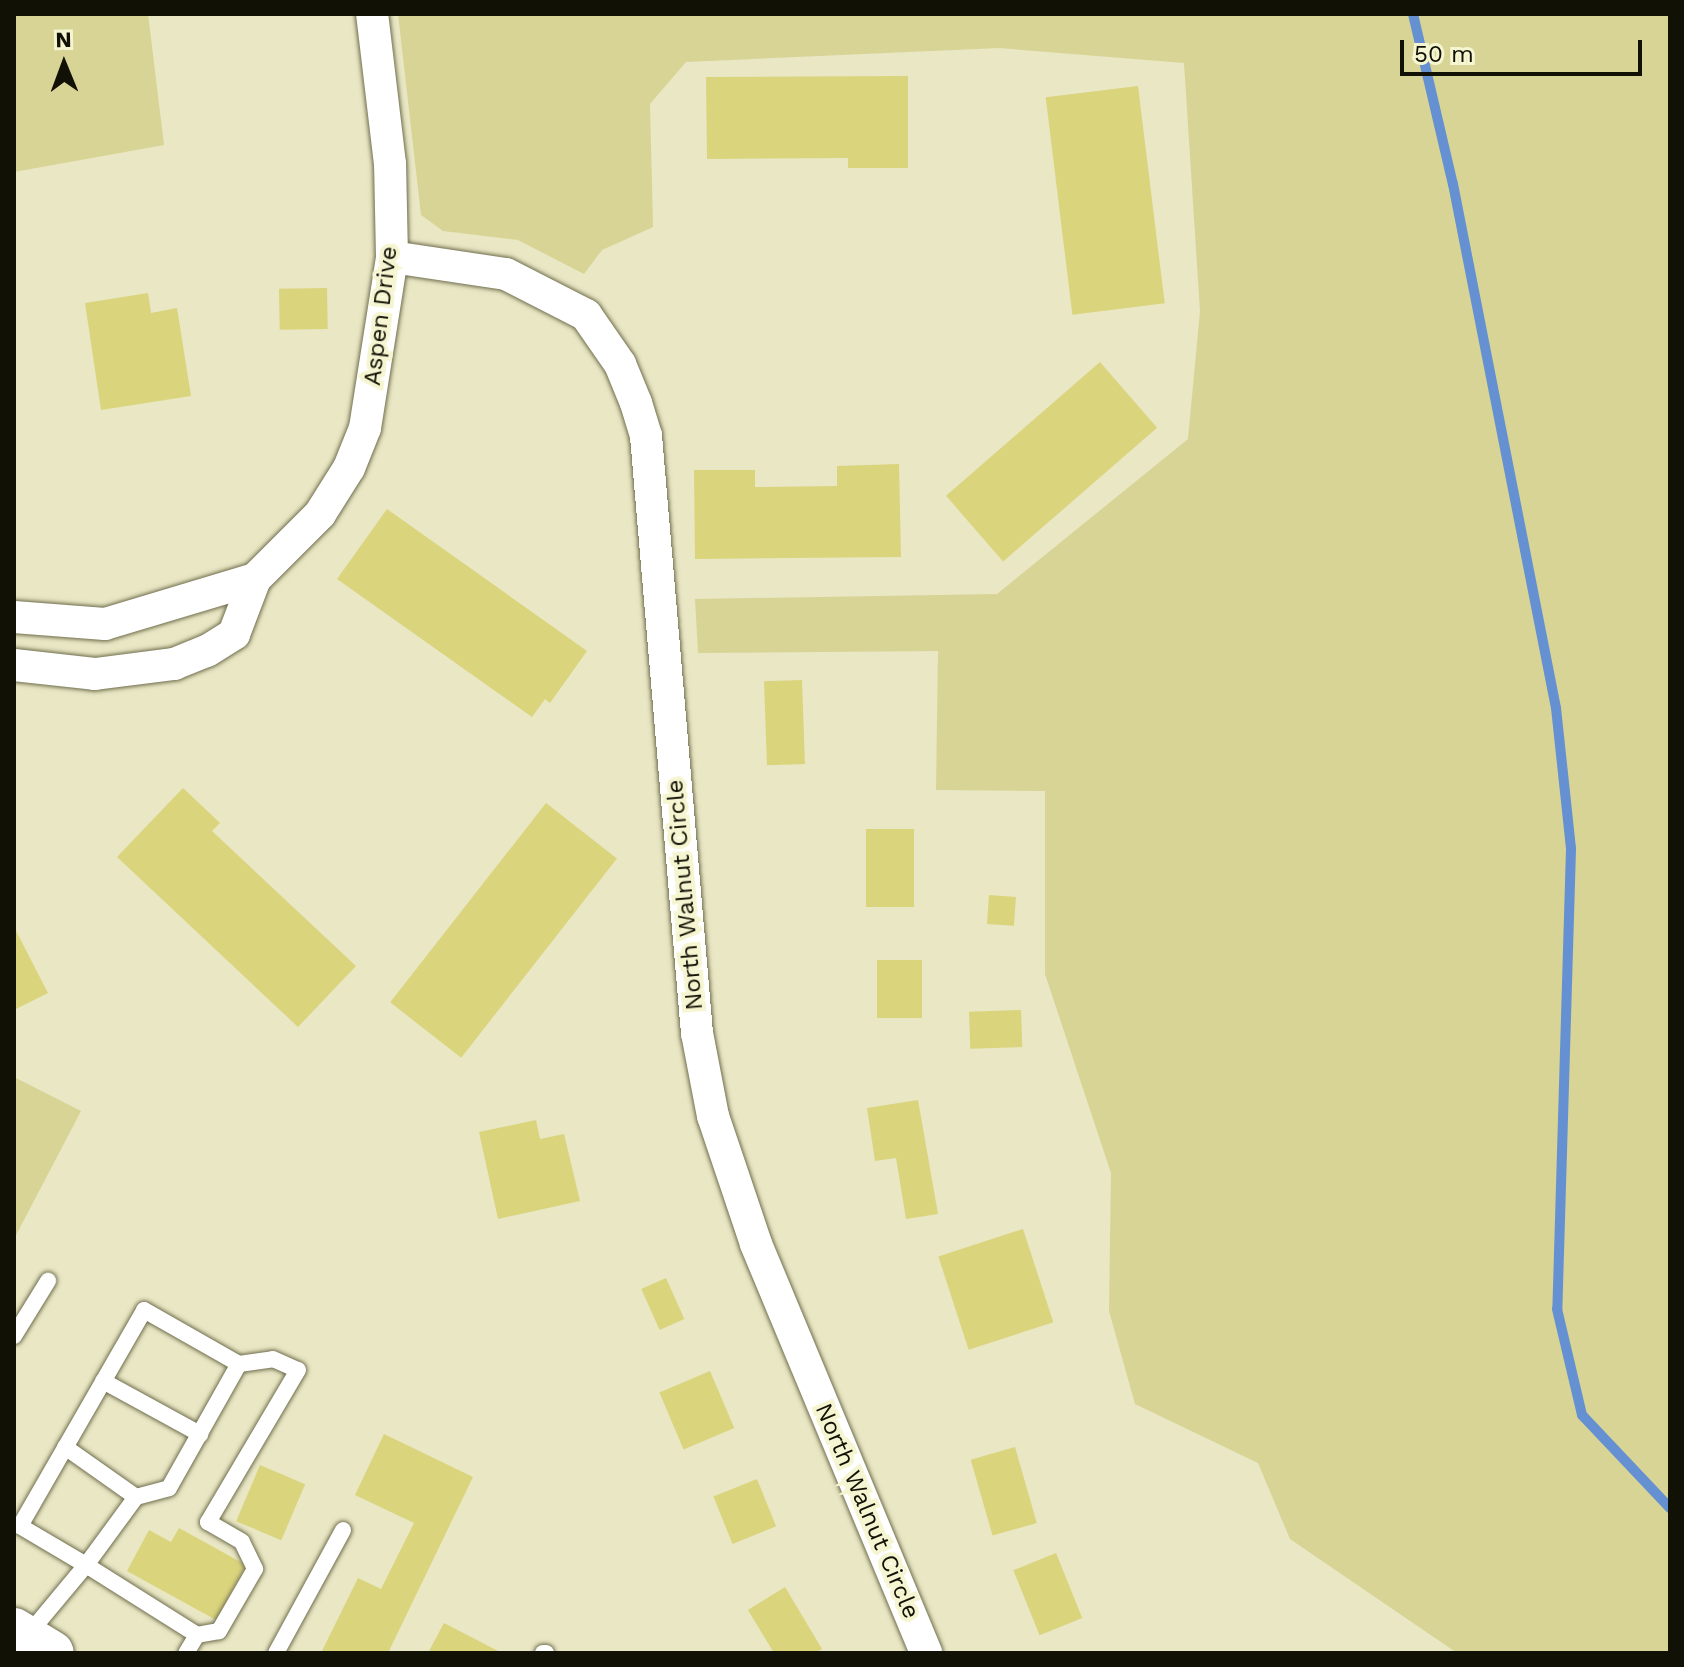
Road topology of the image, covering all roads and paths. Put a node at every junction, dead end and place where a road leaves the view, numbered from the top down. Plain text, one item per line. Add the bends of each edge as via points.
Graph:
1 (372, 14) edge
2 (392, 257) junction
3 (255, 579) junction
4 (14, 617) edge
5 (14, 665) edge
6 (48, 1281) dead end
7 (14, 1336) edge
8 (239, 1364) junction
9 (103, 1381) junction
10 (200, 1434) junction
11 (65, 1447) junction
12 (136, 1497) junction
13 (343, 1530) dead end
14 (86, 1565) junction
15 (197, 1635) junction
16 (27, 1643) edge
17 (186, 1653) edge
18 (276, 1653) edge
19 (926, 1653) edge

1 - 2 street, Aspen Drive via 390,164
2 - 3 street, Aspen Drive via 365,428 349,468 320,514
2 - 19 street, North Walnut Circle via 506,274 586,315 620,364 636,403 646,436 697,1033 713,1116 756,1244
3 - 4 street, Aspen Drive via 105,624
3 - 5 street, Aspen Drive via 234,634 174,664 95,674
6 - 7 lane
8 - 9 lane via 144,1310
8 - 10 lane
8 - 15 lane via 273,1359 298,1370 208,1522 242,1542 255,1569 219,1631
9 - 10 lane
9 - 11 lane
10 - 12 lane via 169,1488
11 - 12 lane
11 - 14 lane via 20,1526
12 - 14 lane
13 - 18 lane
14 - 15 lane
14 - 16 lane
15 - 17 lane

